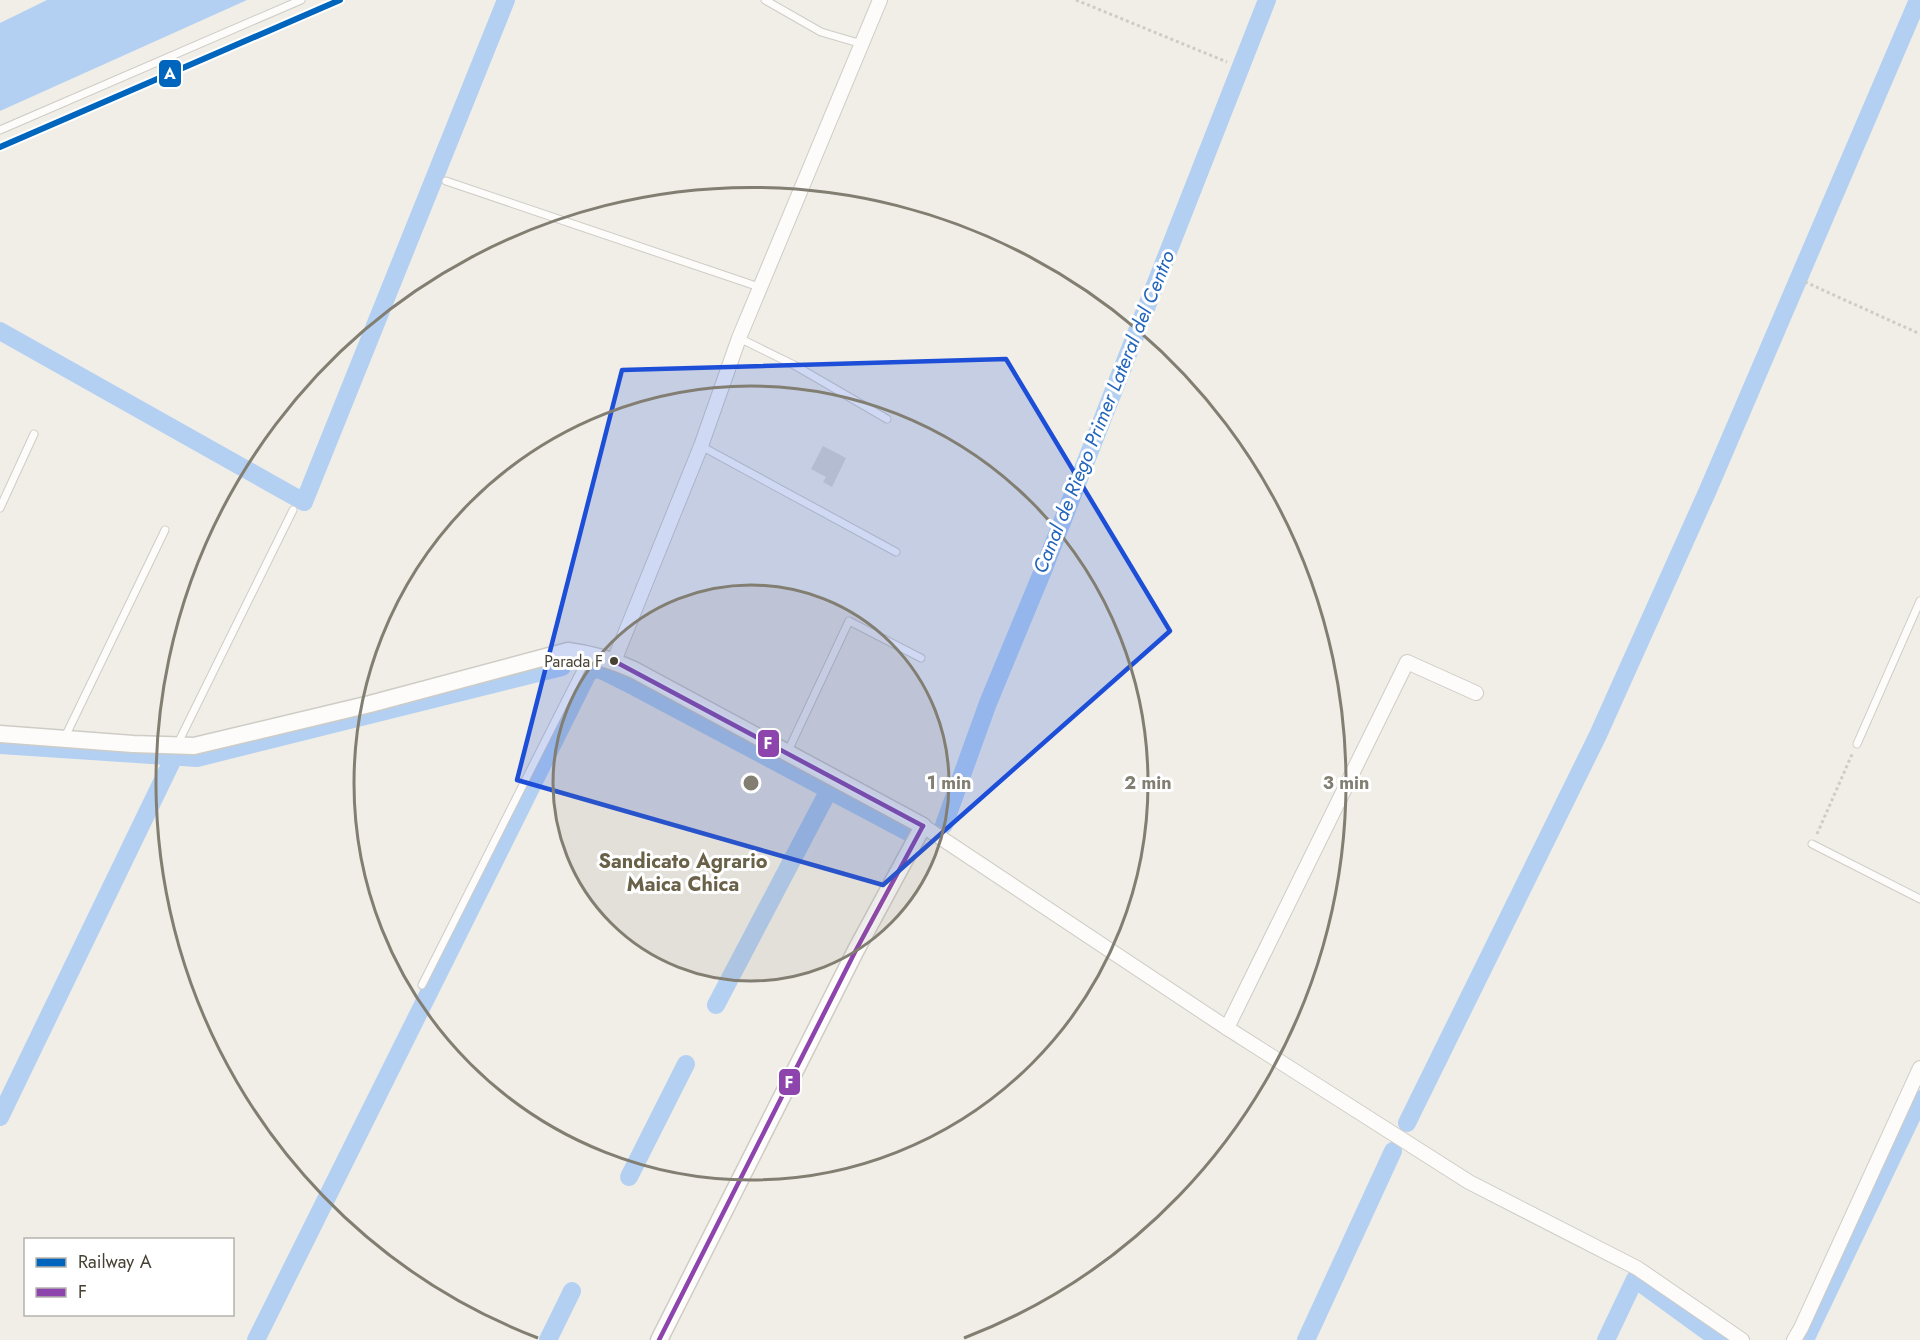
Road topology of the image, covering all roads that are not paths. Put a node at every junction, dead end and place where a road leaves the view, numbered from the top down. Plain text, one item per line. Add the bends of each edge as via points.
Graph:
1 (301, 0) edge
2 (765, 0) edge
3 (880, 0) edge
4 (862, 44) junction
5 (0, 130) edge
6 (446, 181) dead end
7 (762, 288) junction
8 (739, 338) junction
9 (887, 418) dead end
10 (34, 434) dead end
11 (701, 446) junction
12 (0, 508) edge
13 (293, 510) dead end
14 (165, 530) dead end
15 (896, 552) dead end
16 (1920, 601) edge
17 (589, 653) junction
18 (921, 658) dead end
19 (614, 661) junction
20 (1476, 693) dead end
21 (0, 734) edge
22 (64, 739) junction
23 (1857, 744) road end
24 (177, 745) junction
25 (787, 753) junction
26 (923, 826) junction
27 (1812, 844) road end
28 (1920, 899) edge
29 (422, 985) dead end
30 (1227, 1028) junction
31 (1920, 1068) edge
32 (658, 1340) edge
33 (1742, 1340) edge
34 (1794, 1340) edge

1 - 5 lane
2 - 4 lane via 821,32
3 - 4 street
4 - 7 street
6 - 7 lane
7 - 8 street
8 - 9 lane
8 - 11 street
10 - 12 lane
11 - 15 lane
11 - 19 street
13 - 24 lane
14 - 22 lane
16 - 23 lane
17 - 19 street
17 - 24 street via 568,651 545,656 261,731 194,746
17 - 29 lane
18 - 25 lane via 849,621
19 - 25 street
20 - 30 street via 1407,662
21 - 22 street
22 - 24 street
25 - 26 street
26 - 30 street
26 - 32 street
27 - 28 lane
30 - 33 street via 1469,1182 1637,1268
31 - 34 street

